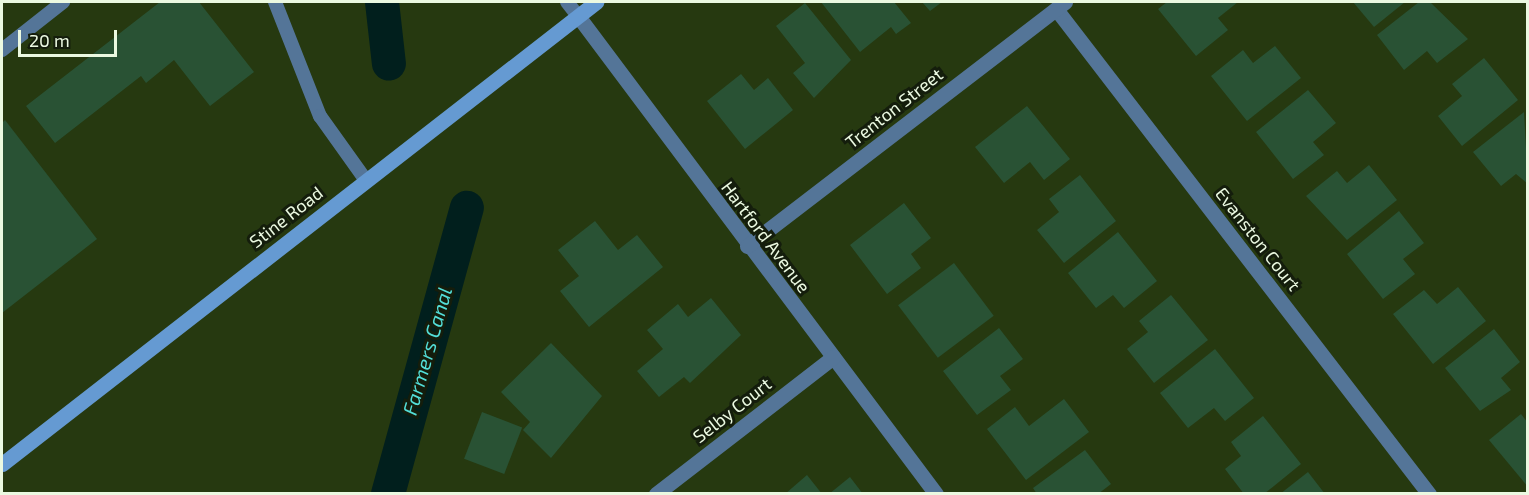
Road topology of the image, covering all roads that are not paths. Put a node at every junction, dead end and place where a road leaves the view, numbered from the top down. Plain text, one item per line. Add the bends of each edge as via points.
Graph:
1 (63, 2) edge
2 (275, 2) edge
3 (567, 2) edge
4 (596, 2) edge
5 (1061, 5) edge
6 (578, 16) junction
7 (2, 50) edge
8 (365, 179) junction
9 (747, 246) junction
10 (832, 357) junction
11 (2, 464) edge
12 (656, 494) edge
13 (936, 494) edge
14 (1429, 494) edge

1 - 7 lane
2 - 8 lane via 320,116
3 - 6 lane, Hartford Avenue
4 - 6 main road, Stine Road
5 - 9 street, Trenton Street
5 - 14 street, Evanston Court
6 - 8 main road, Stine Road
6 - 9 street, Hartford Avenue
8 - 11 main road, Stine Road
9 - 10 street, Hartford Avenue
10 - 12 street, Selby Court
10 - 13 street, Hartford Avenue

